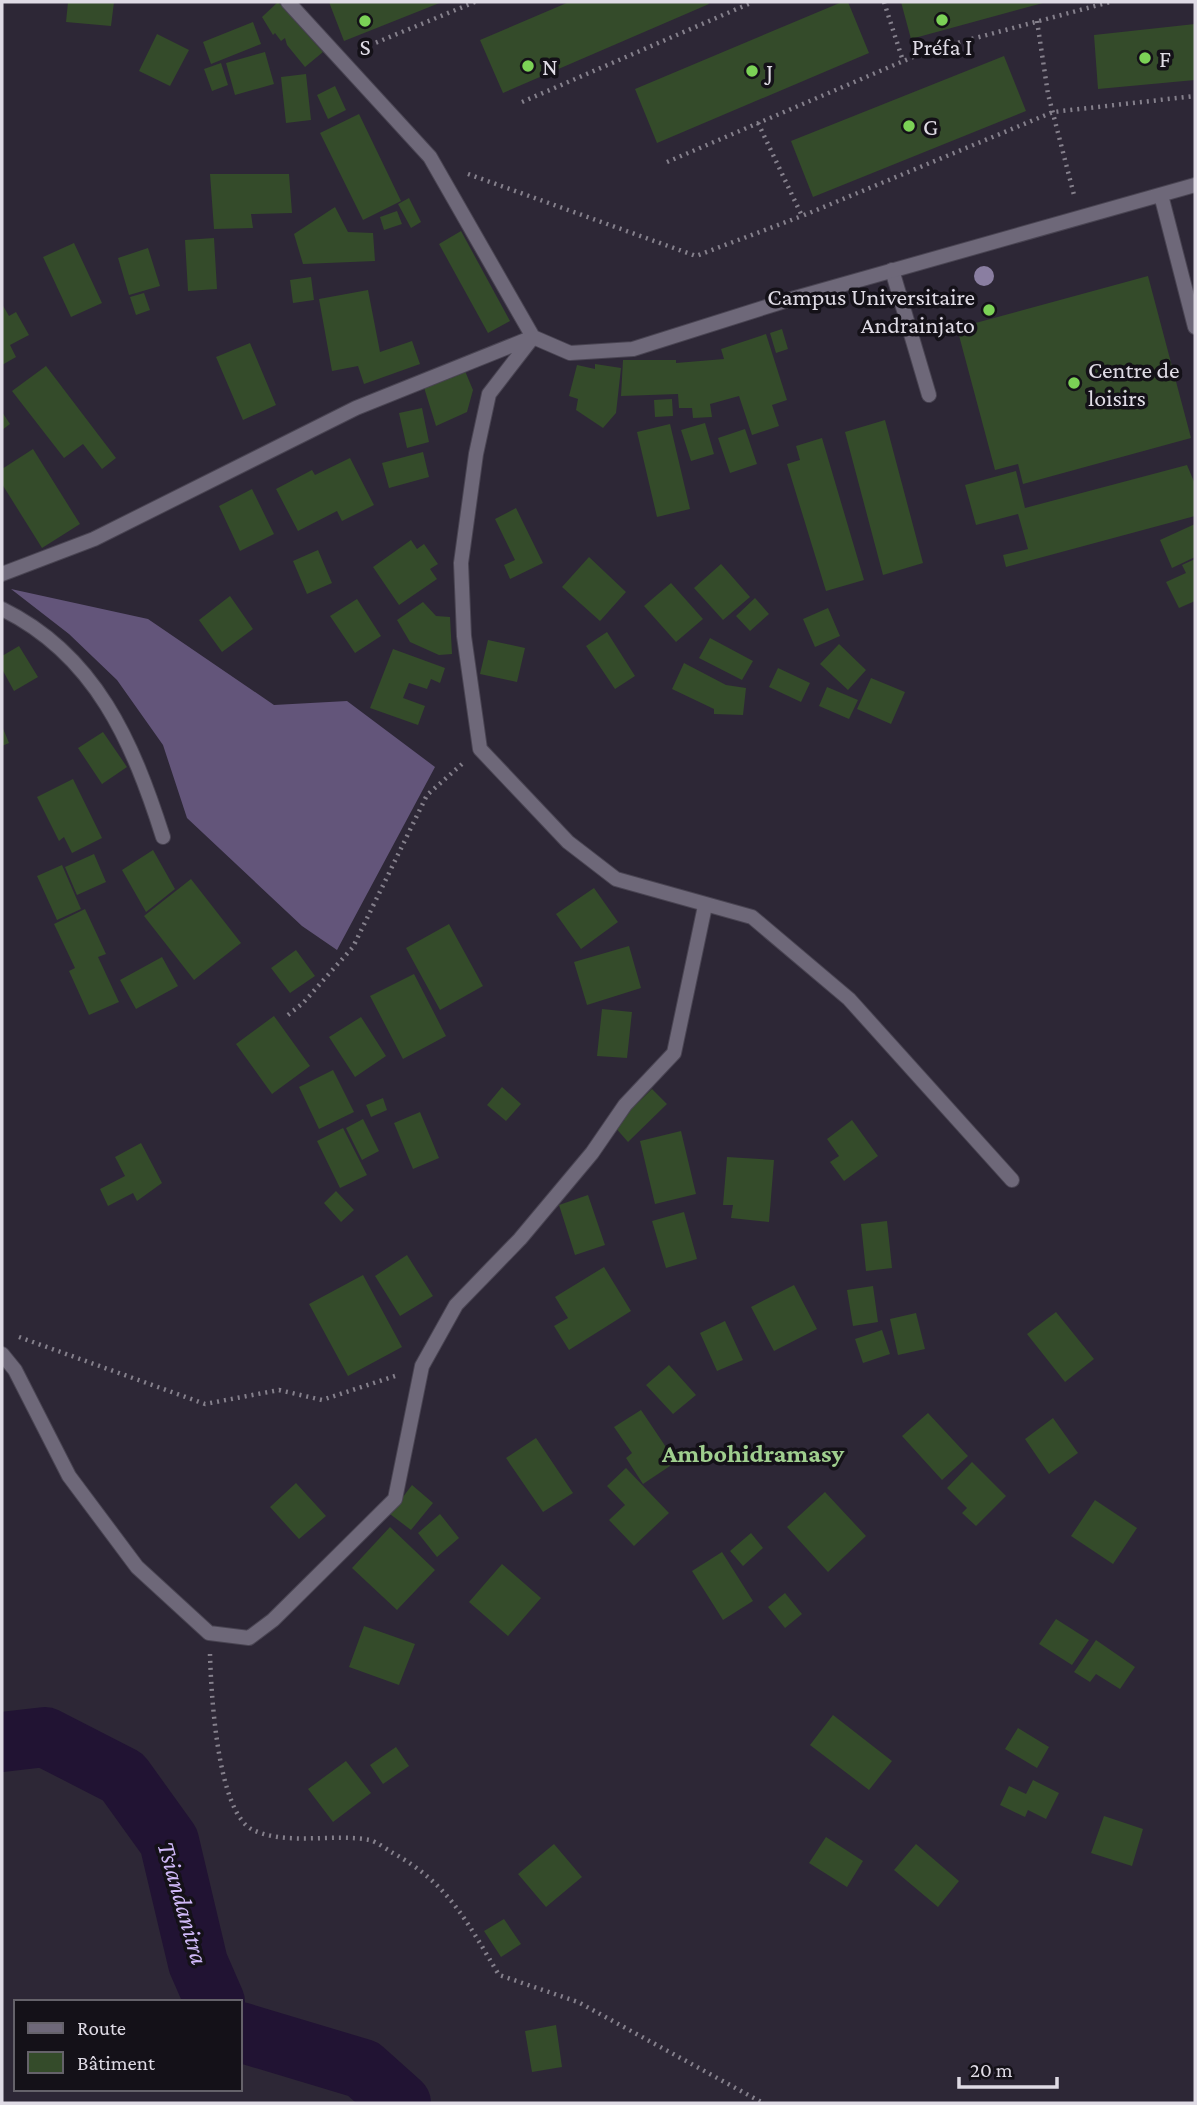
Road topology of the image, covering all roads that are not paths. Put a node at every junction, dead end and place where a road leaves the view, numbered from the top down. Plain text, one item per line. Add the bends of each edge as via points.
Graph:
1 (288, 2) edge
2 (1195, 185) edge
3 (1161, 195) junction
4 (892, 270) junction
5 (1195, 327) edge
6 (533, 337) junction
7 (929, 396) dead end
8 (2, 574) edge
9 (2, 609) edge
10 (163, 837) dead end
11 (705, 905) junction
12 (1012, 1181) dead end
13 (2, 1354) edge

1 - 6 street via 430,157
2 - 3 street
3 - 4 street
3 - 5 street
4 - 6 street via 633,349 570,353
4 - 7 street
6 - 8 street via 356,408 94,539
6 - 11 street via 489,394 463,549 464,636 480,749 568,842 616,879
9 - 10 street via 62,651 111,709 141,769
11 - 12 street via 752,917 849,999
11 - 13 street via 674,1053 625,1105 592,1153 520,1239 456,1305 422,1366 394,1499 273,1620 249,1638 209,1633 137,1567 77,1486

